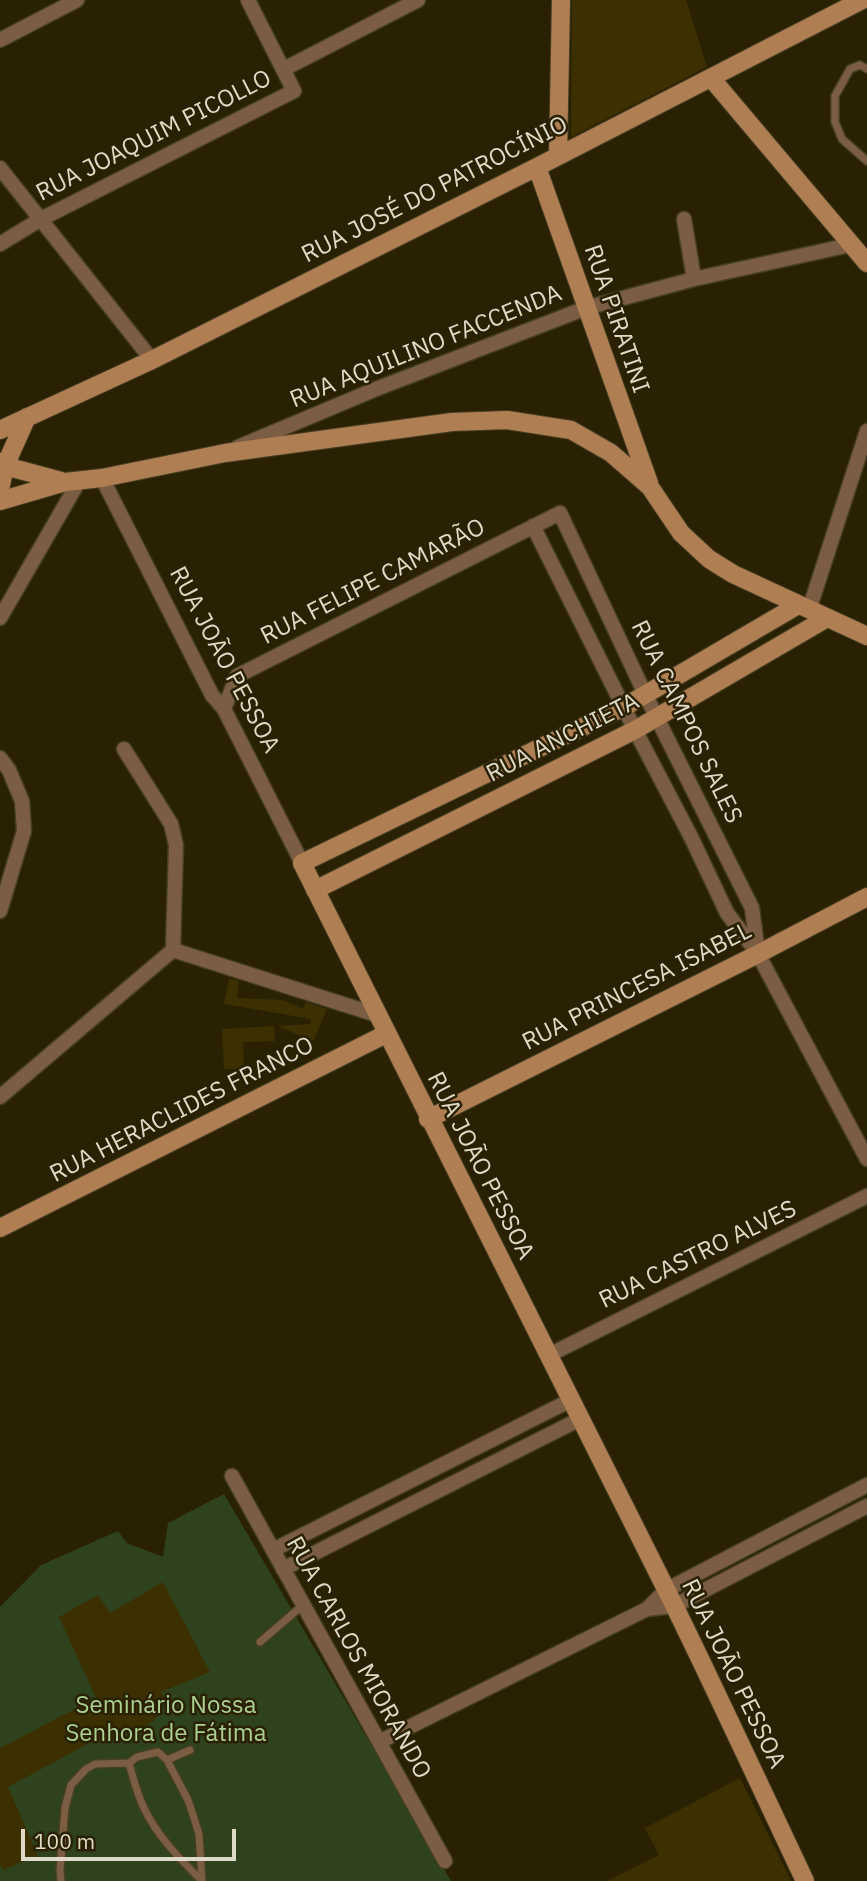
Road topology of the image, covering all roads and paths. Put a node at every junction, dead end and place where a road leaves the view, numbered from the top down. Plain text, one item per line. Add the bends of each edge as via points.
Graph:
1 (77, 0) edge
2 (248, 0) edge
3 (418, 0) edge
4 (561, 0) edge
5 (862, 0) edge
6 (0, 40) edge
7 (284, 69) junction
8 (867, 69) edge
9 (711, 78) junction
10 (558, 156) junction
11 (867, 161) edge
12 (537, 167) junction
13 (0, 168) edge
14 (41, 219) junction
15 (684, 219) dead end
16 (0, 244) edge
17 (850, 245) junction
18 (867, 263) edge
19 (694, 279) junction
20 (586, 308) junction
21 (152, 360) junction
22 (27, 417) junction
23 (0, 430) edge
24 (867, 431) edge
25 (225, 453) junction
26 (3, 464) edge
27 (102, 478) junction
28 (72, 481) junction
29 (650, 487) junction
30 (0, 490) edge
31 (0, 501) edge
32 (560, 513) joint
33 (533, 526) junction
34 (804, 607) junction
35 (0, 618) edge
36 (827, 618) junction
37 (867, 636) edge
38 (645, 694) junction
39 (624, 707) junction
40 (224, 709) junction
41 (657, 718) junction
42 (635, 730) junction
43 (124, 749) dead end
44 (0, 758) edge
45 (466, 783) junction
46 (479, 808) junction
47 (712, 826) junction
48 (691, 837) junction
49 (302, 863) junction
50 (315, 890) junction
51 (867, 897) edge
52 (0, 911) edge
53 (173, 950) junction
54 (758, 954) junction
55 (377, 1015) junction
56 (386, 1034) junction
57 (0, 1097) edge
58 (428, 1119) junction
59 (867, 1159) edge
60 (867, 1196) edge
61 (0, 1228) edge
62 (549, 1354) junction
63 (570, 1401) junction
64 (580, 1419) junction
65 (232, 1476) dead end
66 (867, 1486) edge
67 (867, 1506) edge
68 (273, 1550) junction
69 (283, 1569) junction
70 (670, 1598) junction
71 (303, 1605) junction
72 (260, 1642) dead end
73 (379, 1742) junction
74 (190, 1750) dead end
75 (167, 1760) junction
76 (129, 1763) junction
77 (445, 1861) dead end
78 (61, 1881) edge
79 (202, 1881) edge
80 (805, 1881) edge

1 - 6 street
2 - 7 street
3 - 7 street
4 - 10 main road
5 - 9 main road, RUA JOSÉ DO PATROCÍNIO
7 - 14 street, RUA JOAQUIM PICOLLO via 293,91
8 - 11 lane via 860,65 850,69 835,96 835,122 842,139
9 - 10 main road, RUA JOSÉ DO PATROCÍNIO
9 - 17 main road
10 - 12 main road, RUA JOSÉ DO PATROCÍNIO
12 - 20 main road, RUA PIRATINI
12 - 21 main road, RUA JOSÉ DO PATROCÍNIO
13 - 14 street
14 - 16 street, RUA JOAQUIM PICOLLO
14 - 21 street
15 - 19 street
17 - 18 main road
17 - 19 street, RUA AQUILINO FACCENDA
19 - 20 street, RUA AQUILINO FACCENDA
20 - 25 street, RUA AQUILINO FACCENDA
20 - 29 main road, RUA PIRATINI
21 - 22 main road, RUA JOSÉ DO PATROCÍNIO
22 - 23 main road, RUA JOSÉ DO PATROCÍNIO
22 - 26 main road
24 - 34 street
25 - 27 main road
25 - 29 main road via 452,422 508,420 571,430 611,453
26 - 28 main road
26 - 30 main road
27 - 28 main road
27 - 40 street, RUA JOÃO PESSOA via 212,695
28 - 31 main road
28 - 35 street
29 - 34 main road via 681,533 709,559
32 - 33 street, RUA FELIPE CAMARÃO
32 - 38 street, RUA CAMPOS SALES
33 - 39 street, RUA CAMPOS SALES
33 - 40 street, RUA FELIPE CAMARÃO via 237,676
34 - 36 main road
34 - 38 main road, RUA ANCHIETA
36 - 37 main road
36 - 41 main road, RUA ANCHIETA
38 - 39 main road, RUA ANCHIETA
38 - 41 street, RUA CAMPOS SALES
39 - 42 street, RUA CAMPOS SALES
39 - 45 main road, RUA ANCHIETA
40 - 49 street, RUA JOÃO PESSOA
41 - 42 main road, RUA ANCHIETA
41 - 47 street, RUA CAMPOS SALES
42 - 46 main road, RUA ANCHIETA
42 - 48 street, RUA CAMPOS SALES
43 - 53 street via 170,824 176,845
44 - 52 street via 22,801 24,831
45 - 46 main road
45 - 49 main road, RUA ANCHIETA
46 - 50 main road, RUA ANCHIETA
47 - 48 street
47 - 54 street, RUA CAMPOS SALES via 752,908
48 - 54 street, RUA CAMPOS SALES via 726,913
49 - 50 main road, RUA JOÃO PESSOA
50 - 55 main road, RUA JOÃO PESSOA
51 - 54 main road, RUA PRINCESA ISABEL
53 - 55 street
53 - 57 street
54 - 58 main road, RUA PRINCESA ISABEL
54 - 59 street, RUA CAMPOS SALES
55 - 56 main road, RUA JOÃO PESSOA
56 - 58 main road, RUA JOÃO PESSOA
56 - 61 main road, RUA HERACLIDES FRANCO
58 - 62 main road, RUA JOÃO PESSOA
60 - 62 street, RUA CASTRO ALVES
62 - 63 main road, RUA JOÃO PESSOA
63 - 64 main road, RUA JOÃO PESSOA
63 - 68 street
64 - 69 street
64 - 70 main road, RUA JOÃO PESSOA
65 - 68 street, RUA CARLOS MIORANDO
66 - 70 street
67 - 70 street
68 - 69 street, RUA CARLOS MIORANDO
69 - 71 street, RUA CARLOS MIORANDO
70 - 73 street
70 - 80 main road, RUA JOÃO PESSOA
71 - 72 lane
71 - 73 street, RUA CARLOS MIORANDO
73 - 77 street, RUA CARLOS MIORANDO
74 - 75 lane
75 - 76 lane via 158,1752
75 - 79 lane via 199,1834
76 - 78 lane via 95,1765 71,1785 65,1808
76 - 79 lane via 150,1821

